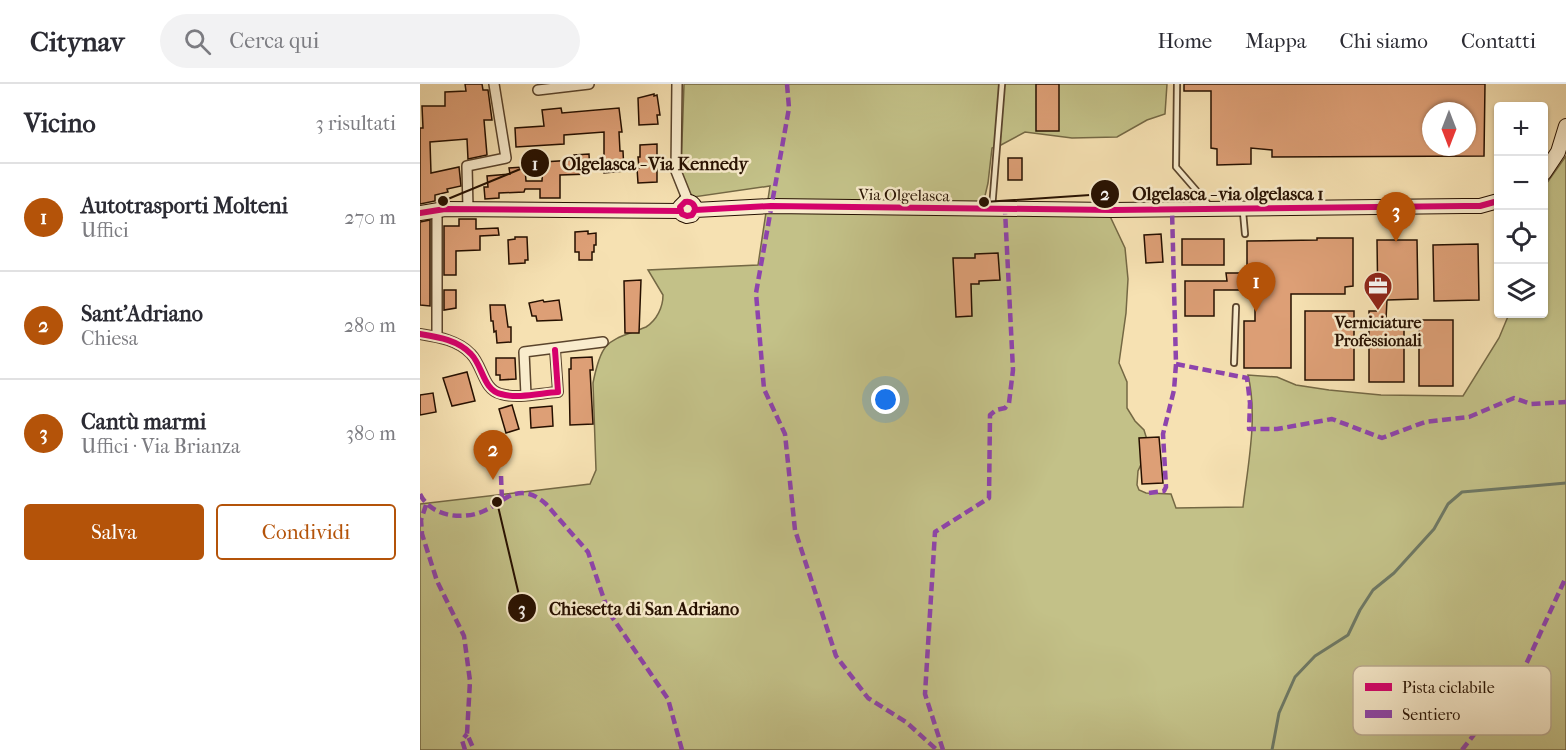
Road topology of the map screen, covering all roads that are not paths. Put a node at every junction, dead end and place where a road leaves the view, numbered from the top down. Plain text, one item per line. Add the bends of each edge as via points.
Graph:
1 (494, 84) edge
2 (589, 84) edge
3 (677, 84) edge
4 (1002, 84) edge
5 (1177, 84) edge
6 (538, 90) dead end
7 (1566, 126) edge
8 (1548, 167) edge
9 (1494, 202) edge
10 (688, 207) junction
11 (468, 209) junction
12 (1212, 209) junction
13 (1243, 209) junction
14 (437, 210) junction
15 (992, 210) junction
16 (420, 213) edge
17 (1245, 234) dead end
18 (1236, 307) dead end
19 (420, 334) edge
20 (437, 336) junction
21 (603, 342) dead end
22 (555, 350) junction
23 (1234, 363) dead end
24 (526, 395) junction

1 - 11 street via 506,158 467,166
2 - 6 street
3 - 10 street via 676,171
4 - 15 lane
5 - 12 lane via 1176,167
7 - 8 street via 1558,152
9 - 13 street, Via Olgelasca via 1480,206
10 - 11 street, Via Olgelasca
10 - 15 street, Via Olgelasca
11 - 14 street, Via Olgelasca
12 - 13 street, Via Olgelasca
12 - 15 street, Via Olgelasca
13 - 17 lane
14 - 16 street, Via Olgelasca
14 - 20 street
18 - 23 lane
19 - 20 street
20 - 24 street via 473,355 494,391
21 - 22 street
22 - 24 street via 524,352
22 - 24 street via 558,392

